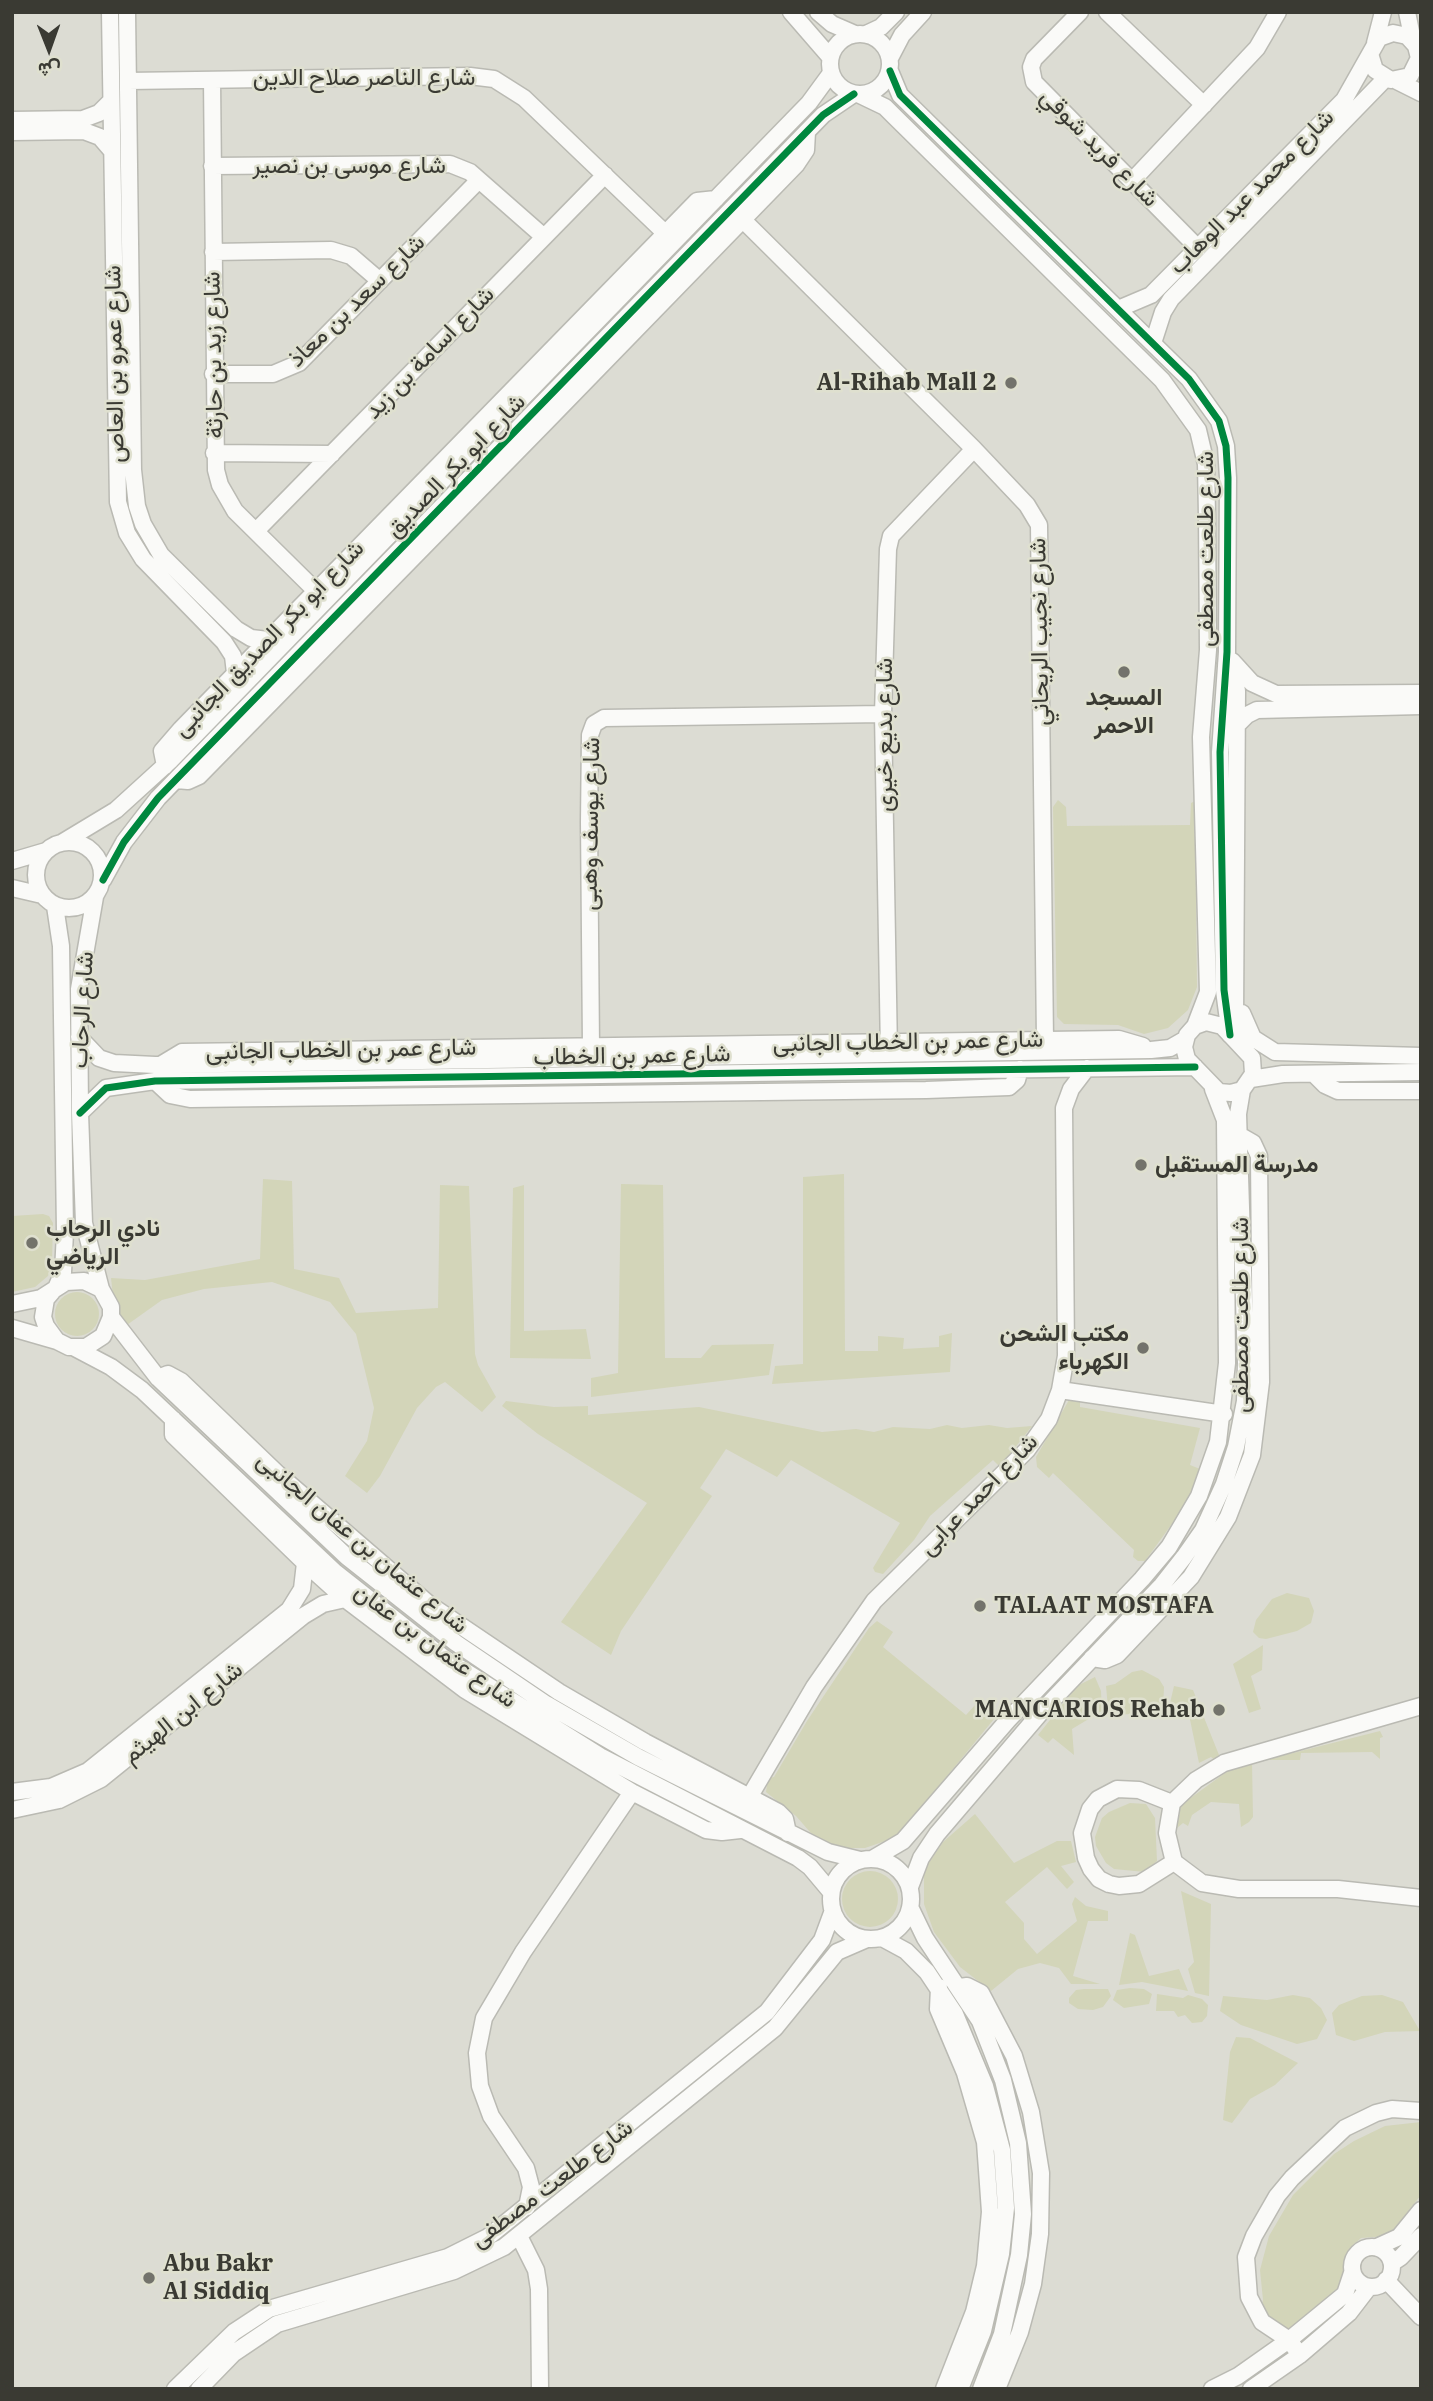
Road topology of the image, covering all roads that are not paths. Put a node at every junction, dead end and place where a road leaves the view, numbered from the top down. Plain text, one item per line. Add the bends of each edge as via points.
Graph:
1 (110, 12) edge
2 (127, 12) edge
3 (791, 12) edge
4 (818, 12) edge
5 (896, 12) edge
6 (923, 12) edge
7 (1080, 12) edge
8 (1107, 12) edge
9 (1383, 12) edge
10 (1407, 12) edge
11 (1274, 14) edge
12 (861, 34) junction
13 (1417, 49) edge
14 (1373, 50) junction
15 (831, 65) junction
16 (890, 65) junction
17 (212, 80) junction
18 (1391, 80) junction
19 (128, 81) junction
20 (1421, 93) edge
21 (857, 95) junction
22 (111, 101) junction
23 (1203, 105) junction
24 (12, 120) edge
25 (12, 132) edge
26 (807, 132) junction
27 (112, 150) junction
28 (212, 166) junction
29 (605, 175) junction
30 (479, 180) junction
31 (1132, 181) junction
32 (716, 199) junction
33 (742, 219) junction
34 (665, 233) junction
35 (544, 237) junction
36 (1198, 248) junction
37 (213, 252) junction
38 (114, 258) junction
39 (130, 258) junction
40 (114, 280) junction
41 (131, 280) junction
42 (380, 281) junction
43 (1118, 309) junction
44 (584, 336) junction
45 (1153, 343) junction
46 (598, 349) junction
47 (214, 373) junction
48 (974, 449) junction
49 (215, 453) junction
50 (331, 454) junction
51 (1208, 516) junction
52 (1229, 516) junction
53 (256, 531) junction
54 (316, 591) junction
55 (268, 640) junction
56 (1226, 658) junction
57 (235, 673) junction
58 (1421, 683) edge
59 (1421, 693) edge
60 (1276, 694) junction
61 (1421, 706) edge
62 (883, 714) junction
63 (1235, 727) junction
64 (165, 765) junction
65 (176, 780) junction
66 (63, 842) junction
67 (46, 851) junction
68 (12, 861) edge
69 (103, 880) junction
70 (12, 888) edge
71 (42, 895) junction
72 (95, 897) junction
73 (55, 906) junction
74 (1237, 981) junction
75 (1195, 1026) junction
76 (1230, 1035) junction
77 (79, 1037) junction
78 (1045, 1040) junction
79 (1184, 1040) junction
80 (591, 1047) junction
81 (1242, 1047) junction
82 (888, 1049) junction
83 (1151, 1050) junction
84 (1421, 1056) edge
85 (663, 1057) junction
86 (162, 1064) junction
87 (1087, 1068) junction
88 (1195, 1068) junction
89 (1020, 1069) junction
90 (1421, 1072) edge
91 (664, 1074) junction
92 (1314, 1074) junction
93 (155, 1082) junction
94 (1247, 1084) junction
95 (1213, 1088) junction
96 (1421, 1091) edge
97 (80, 1113) junction
98 (1239, 1135) junction
99 (1242, 1243) junction
100 (1225, 1244) junction
101 (55, 1289) junction
102 (101, 1289) junction
103 (12, 1304) edge
104 (111, 1317) junction
105 (12, 1328) edge
106 (57, 1341) junction
107 (75, 1348) junction
108 (158, 1378) junction
109 (1060, 1390) junction
110 (1224, 1414) junction
111 (173, 1419) junction
112 (347, 1557) junction
113 (305, 1563) junction
114 (335, 1572) junction
115 (345, 1599) junction
116 (1091, 1658) junction
117 (1421, 1706) edge
118 (12, 1792) edge
119 (632, 1793) junction
120 (750, 1796) junction
121 (1172, 1803) junction
122 (12, 1810) edge
123 (740, 1830) junction
124 (788, 1833) junction
125 (867, 1859) junction
126 (1174, 1862) junction
127 (910, 1887) junction
128 (831, 1892) junction
129 (1421, 1898) edge
130 (910, 1907) junction
131 (832, 1913) junction
132 (874, 1938) junction
133 (939, 1987) junction
134 (960, 1987) junction
135 (1421, 2111) edge
136 (526, 2168) junction
137 (563, 2180) junction
138 (527, 2207) junction
139 (1421, 2210) edge
140 (519, 2236) junction
141 (1421, 2236) edge
142 (1377, 2247) junction
143 (1392, 2263) junction
144 (1352, 2273) junction
145 (1387, 2280) junction
146 (1369, 2287) junction
147 (1421, 2317) edge
148 (1289, 2340) junction
149 (1300, 2355) junction
150 (1000, 2385) edge
151 (175, 2389) edge
152 (199, 2389) edge
153 (540, 2389) edge
154 (944, 2389) edge
155 (960, 2389) edge
156 (981, 2389) edge
157 (1212, 2389) edge
158 (1251, 2389) edge

1 - 22 street, شارع عمرو بن العاص
2 - 19 street, شارع عمرو بن العاص
3 - 15 street
4 - 12 street via 832,24
5 - 12 street via 881,27
6 - 16 street via 902,35
7 - 31 street, شارع فريد شوقي via 1034,59 1031,75
8 - 23 street
9 - 14 street, شارع محمد عبد الوهاب
10 - 13 street
11 - 23 street via 1257,48
12 - 15 street via 837,45
12 - 16 street via 882,43
13 - 14 street via 1393,33
13 - 18 street via 1414,71
14 - 18 street via 1375,70
14 - 36 street, شارع محمد عبد الوهاب via 1344,100
15 - 21 street via 840,87
15 - 32 street, شارع ابو بكر الصديق via 809,103
16 - 21 street via 882,86
16 - 43 street, شارع طلعت مصطفى via 900,95
17 - 19 street, شارع الناصر صلاح الدين
17 - 28 street, شارع زيد بن حارثة
17 - 29 street, شارع الناصر صلاح الدين via 494,79 515,90
18 - 20 street
18 - 45 street, شارع محمد عبد الوهاب via 1171,299
19 - 39 street, شارع عمرو بن العاص
21 - 26 street, شارع ابو بكر الصديق via 832,107
21 - 51 street, شارع طلعت مصطفى via 885,107 1179,399 1203,443
22 - 24 street via 99,113 83,119
22 - 27 street, شارع عمرو بن العاص
23 - 31 street
25 - 27 street via 84,131 100,137
26 - 33 street, شارع ابو بكر الصديق الجانبى via 802,158
26 - 46 street, شارع ابو بكر الصديق
27 - 38 street, شارع عمرو بن العاص
28 - 30 street, شارع موسى بن نصير via 438,163 460,167
28 - 37 street, شارع زيد بن حارثة
29 - 34 street, شارع الناصر صلاح الدين
29 - 35 street, شارع اسامة بن زيد
30 - 35 street, شارع موسى بن نصير
30 - 42 street, شارع سعد بن معاذ
31 - 36 street, شارع فريد شوقي
32 - 34 street, شارع ابو بكر الصديق الجانبى via 697,201
32 - 44 street, شارع ابو بكر الصديق
33 - 48 street, شارع نجيب الريحاني
33 - 65 street, شارع ابو بكر الصديق الجانبى via 200,776
34 - 54 street, شارع ابو بكر الصديق الجانبى
35 - 50 street, شارع اسامة بن زيد
36 - 43 street, شارع محمد عبد الوهاب via 1151,295
37 - 42 street via 331,250 351,256
37 - 47 street, شارع زيد بن حارثة
38 - 39 street
38 - 40 street, شارع عمرو بن العاص
39 - 41 street, شارع عمرو بن العاص
40 - 41 street via 122,276
40 - 57 street, شارع عمرو بن العاص via 116,471 121,518 143,559 229,649
41 - 55 street, شارع عمرو بن العاص via 133,479 143,524 161,555 236,629 251,638
42 - 47 street, شارع سعد بن معاذ via 291,368 274,373
43 - 45 street, شارع طلعت مصطفى
44 - 46 street
44 - 64 street, شارع ابو بكر الصديق
45 - 52 street, شارع طلعت مصطفى via 1198,390 1219,421 1226,446
46 - 65 street, شارع ابو بكر الصديق
47 - 49 street, شارع زيد بن حارثة
48 - 62 street, شارع بديع خيرى via 891,536
48 - 78 street, شارع نجيب الريحاني via 1027,505 1039,525
49 - 50 street
49 - 53 street, شارع زيد بن حارثة via 226,499
50 - 53 street, شارع اسامة بن زيد
51 - 52 street
51 - 75 street, شارع طلعت مصطفى via 1208,650 1201,737 1208,992
52 - 56 street, شارع طلعت مصطفى
53 - 54 street, شارع زيد بن حارثة
54 - 55 street, شارع ابو بكر الصديق الجانبى
55 - 57 street, شارع ابو بكر الصديق الجانبى
56 - 60 street via 1261,688
56 - 63 street via 1237,685
56 - 76 street, شارع طلعت مصطفى via 1220,752 1224,990
57 - 64 street, شارع ابو بكر الصديق الجانبى via 164,746 161,756
58 - 60 street via 1300,684
59 - 60 street
61 - 63 street via 1257,710
62 - 80 street, شارع يوسف وهبى via 604,718 594,724 589,822
62 - 82 street, شارع بديع خيرى
63 - 74 street
64 - 66 street, شارع ابو بكر الصديق via 116,810
65 - 69 street, شارع ابو بكر الصديق via 133,829
66 - 67 street
66 - 69 street via 88,847 97,856
67 - 68 street
67 - 71 street via 36,877
69 - 72 street
70 - 71 street
71 - 73 street
72 - 73 street via 72,909
72 - 77 street, شارع الرحاب via 82,965
73 - 101 street, شارع الرحاب via 61,946 65,1232 63,1272
74 - 81 street via 1235,1018
74 - 84 street via 1245,1024 1267,1049 1283,1054
75 - 76 street via 1217,1023
75 - 79 street
76 - 81 street
77 - 86 street, شارع عمر بن الخطاب via 99,1058 114,1063
77 - 97 street, شارع الرحاب
78 - 82 street, شارع عمر بن الخطاب الجانبى
78 - 83 street, شارع عمر بن الخطاب الجانبى via 1118,1039
79 - 83 street, شارع عمر بن الخطاب via 1170,1048
79 - 88 street via 1185,1053
80 - 82 street, شارع عمر بن الخطاب الجانبى
80 - 86 street, شارع عمر بن الخطاب الجانبى via 183,1052
81 - 94 street via 1252,1058
82 - 83 street, شارع عمر بن الخطاب
82 - 85 street, شارع عمر بن الخطاب
85 - 86 street, شارع عمر بن الخطاب
85 - 91 street
87 - 88 street, شارع عمر بن الخطاب
87 - 89 street, شارع عمر بن الخطاب
87 - 109 street, شارع احمد عرابى via 1064,1108 1066,1356
88 - 95 street
89 - 91 street, شارع عمر بن الخطاب
89 - 93 street, شارع عمر بن الخطاب الجانبى via 1009,1087 926,1090 190,1099 170,1096
90 - 92 street
91 - 93 street, شارع عمر بن الخطاب
92 - 94 street
92 - 96 street via 1338,1091
93 - 97 street, شارع عمر بن الخطاب via 106,1088
94 - 95 street via 1231,1093
94 - 98 street, شارع طلعت مصطفى
95 - 100 street, شارع طلعت مصطفى via 1225,1120
97 - 102 street, شارع الرحاب via 84,1223
98 - 99 street, شارع طلعت مصطفى
98 - 116 street via 1252,1143 1259,1156 1261,1382 1252,1455 1228,1517 1191,1577 1117,1655 1105,1660
99 - 100 street
99 - 116 street, شارع طلعت مصطفى via 1245,1401 1228,1475 1184,1557
100 - 110 street, شارع طلعت مصطفى
101 - 102 street via 84,1280
101 - 103 street
101 - 106 street via 46,1299 43,1317
102 - 104 street
104 - 107 street via 95,1343
104 - 108 street, شارع عثمان بن عفان
105 - 106 street
106 - 107 street
107 - 111 street, شارع عثمان بن عفان via 119,1373
108 - 112 street, شارع عثمان بن عفان
108 - 120 street, شارع عثمان بن عفان الجانبى via 168,1374 181,1381 278,1474 472,1636 645,1742
109 - 110 street
109 - 120 street, شارع احمد عرابى via 1049,1419 1027,1450 874,1601 814,1687
110 - 125 street, شارع طلعت مصطفى via 1207,1478 1169,1547 903,1841
111 - 113 street, شارع عثمان بن عفان الجانبى via 173,1436
111 - 114 street, شارع عثمان بن عفان
112 - 114 street
112 - 124 street, شارع عثمان بن عفان via 515,1684 638,1757
113 - 115 street, شارع عثمان بن عفان الجانبى
113 - 118 street, شارع ابن الهيثم via 302,1589 289,1610 88,1771 51,1787
114 - 123 street, شارع عثمان بن عفان via 489,1689 656,1788
115 - 119 street, شارع عثمان بن عفان الجانبى via 465,1690
115 - 122 street, شارع ابن الهيثم via 323,1604 303,1616 101,1779 59,1800
116 - 127 street, شارع طلعت مصطفى via 937,1834
117 - 121 street via 1242,1756 1196,1780
119 - 123 street, شارع عثمان بن عفان الجانبى via 706,1830
119 - 136 street via 523,1952 484,2018 477,2053 480,2086 491,2116
120 - 124 street, شارع عثمان بن عفان الجانبى via 782,1815
121 - 126 street via 1167,1833
121 - 126 street via 1139,1790 1118,1789 1090,1809 1083,1833 1091,1869 1109,1884 1139,1884
123 - 128 street, شارع عثمان بن عفان via 798,1858
124 - 125 street, شارع عثمان بن عفان via 828,1852
125 - 127 street via 896,1867
125 - 128 street via 840,1872
126 - 129 street via 1202,1883 1220,1887 1338,1889
127 - 130 street
128 - 131 street
130 - 132 street via 900,1926
130 - 134 street via 925,1938
131 - 132 street via 852,1935
131 - 137 street, شارع طلعت مصطفى via 822,1940 766,2012
132 - 133 street via 906,1951
132 - 140 street, شارع طلعت مصطفى via 837,1952 775,2028
133 - 154 street via 938,2009 983,2130 990,2177 988,2249 974,2312
133 - 155 street via 971,2047 985,2086 1005,2179 1003,2231 992,2300
134 - 150 street via 981,1993 1002,2029 1031,2112 1040,2163 1042,2205 1033,2284
134 - 156 street via 980,2021 1003,2080 1023,2178 1012,2295
135 - 148 street via 1392,2109 1345,2128 1296,2173 1264,2216 1246,2257 1249,2297 1262,2322
136 - 137 street
136 - 138 street via 531,2187
137 - 138 street, شارع طلعت مصطفى
138 - 151 street, شارع طلعت مصطفى via 488,2237 448,2257 257,2315
139 - 142 street via 1399,2237
140 - 152 street, شارع طلعت مصطفى via 482,2260 454,2271 277,2324 234,2353
140 - 153 street via 529,2252 539,2289
141 - 143 street
142 - 143 street
142 - 144 street via 1358,2251
143 - 145 street
144 - 146 street
144 - 148 street via 1345,2294
145 - 146 street
145 - 147 street
146 - 149 street via 1355,2307
148 - 149 street
148 - 157 street
149 - 158 street

